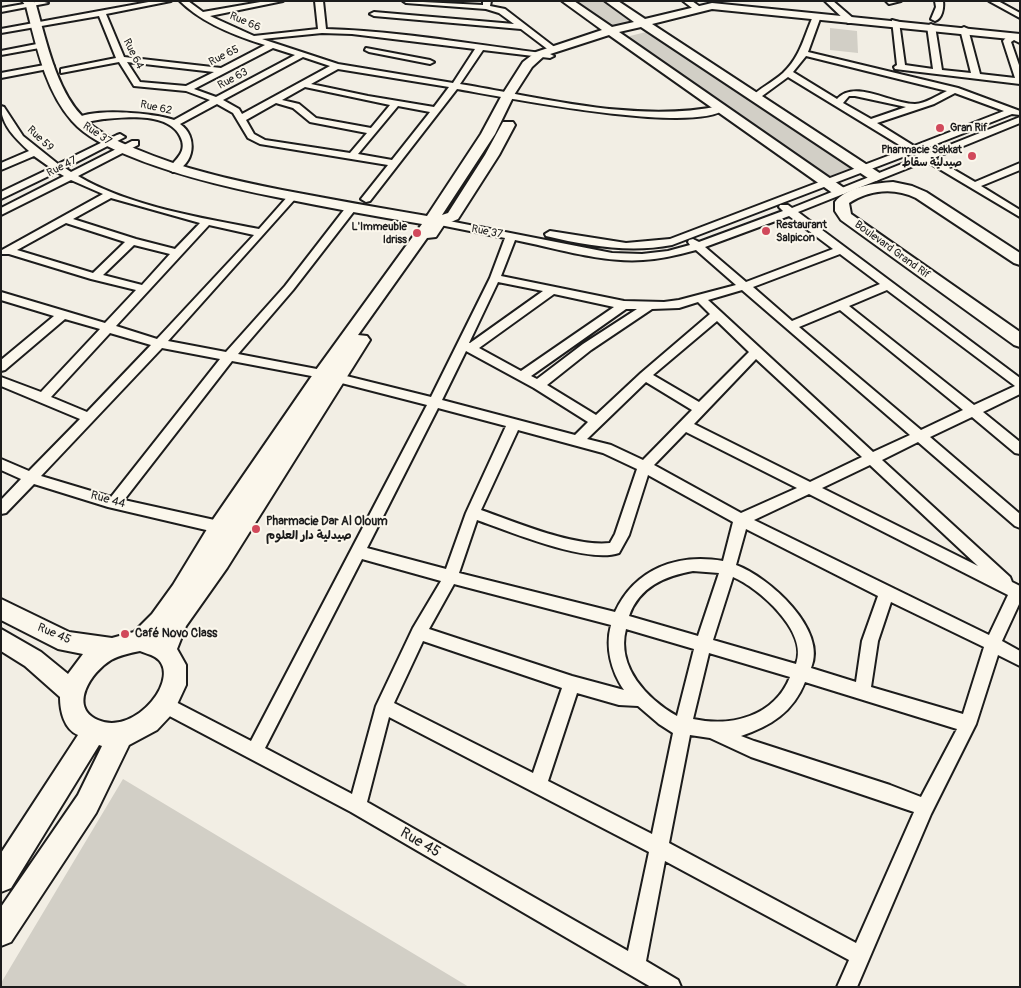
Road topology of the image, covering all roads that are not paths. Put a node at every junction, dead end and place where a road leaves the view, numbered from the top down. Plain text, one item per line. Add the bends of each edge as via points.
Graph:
1 (168, 1) edge
2 (183, 1) edge
3 (280, 1) edge
4 (319, 1) edge
5 (406, 1) edge
6 (567, 1) edge
7 (610, 1) edge
8 (686, 1) edge
9 (828, 1) edge
10 (938, 1) edge
11 (992, 1) edge
12 (998, 1) edge
13 (43, 2) edge
14 (29, 3) edge
15 (135, 4) edge
16 (487, 4) edge
17 (725, 4) edge
18 (699, 9) junction
19 (1, 10) edge
20 (102, 13) junction
21 (202, 15) junction
22 (1020, 15) edge
23 (817, 16) junction
24 (848, 19) junction
25 (895, 24) junction
26 (932, 24) junction
27 (36, 25) junction
28 (50, 26) junction
29 (647, 26) junction
30 (524, 27) junction
31 (1, 31) edge
32 (322, 31) junction
33 (965, 31) junction
34 (368, 33) junction
35 (614, 34) junction
36 (1017, 35) edge
37 (252, 38) junction
38 (42, 45) junction
39 (272, 45) junction
40 (481, 47) junction
41 (369, 50) dead end
42 (1, 53) edge
43 (547, 53) junction
44 (302, 54) junction
45 (804, 54) junction
46 (828, 59) junction
47 (121, 60) junction
48 (59, 66) junction
49 (337, 66) junction
50 (900, 67) junction
51 (220, 70) junction
52 (938, 72) junction
53 (788, 73) junction
54 (1, 76) edge
55 (976, 76) junction
56 (412, 80) junction
57 (1019, 82) edge
58 (302, 84) junction
59 (455, 86) junction
60 (188, 89) junction
61 (955, 90) junction
62 (508, 95) junction
63 (522, 97) junction
64 (755, 97) junction
65 (217, 100) junction
66 (274, 100) junction
67 (1019, 102) edge
68 (838, 103) junction
69 (395, 104) junction
70 (916, 108) junction
71 (1, 109) edge
72 (722, 109) junction
73 (437, 110) junction
74 (1018, 115) edge
75 (91, 118) junction
76 (242, 118) junction
77 (78, 120) junction
78 (174, 123) junction
79 (869, 123) junction
80 (373, 131) junction
81 (121, 143) junction
82 (915, 150) junction
83 (35, 152) junction
84 (352, 156) junction
85 (926, 158) junction
86 (396, 163) junction
87 (178, 165) junction
88 (1020, 166) edge
89 (1, 167) edge
90 (56, 168) junction
91 (864, 168) junction
92 (72, 176) junction
93 (876, 176) junction
94 (827, 182) junction
95 (974, 186) junction
96 (839, 191) junction
97 (110, 194) junction
98 (1, 196) edge
99 (292, 197) junction
100 (366, 199) junction
101 (778, 202) junction
102 (351, 208) junction
103 (1, 212) edge
104 (790, 212) junction
105 (1020, 214) edge
106 (440, 218) junction
107 (67, 220) junction
108 (207, 221) junction
109 (261, 233) junction
110 (511, 236) junction
111 (686, 237) junction
112 (132, 241) junction
113 (698, 246) junction
114 (840, 250) junction
115 (614, 251) junction
116 (5, 253) edge
117 (179, 253) junction
118 (1020, 260) edge
119 (95, 277) junction
120 (495, 278) junction
121 (745, 286) junction
122 (886, 286) junction
123 (145, 289) junction
124 (552, 290) junction
125 (699, 297) junction
126 (4, 301) edge
127 (624, 305) junction
128 (841, 305) junction
129 (649, 306) junction
130 (717, 314) junction
131 (62, 315) junction
132 (790, 326) junction
133 (107, 329) junction
134 (574, 339) junction
135 (1020, 342) edge
136 (158, 343) junction
137 (466, 346) junction
138 (587, 347) junction
139 (756, 352) junction
140 (229, 356) junction
141 (1, 367) edge
142 (329, 376) junction
143 (520, 376) junction
144 (645, 376) junction
145 (1, 381) edge
146 (1020, 384) edge
147 (538, 385) junction
148 (1020, 389) edge
149 (42, 399) junction
150 (435, 402) junction
151 (700, 408) junction
152 (972, 410) junction
153 (88, 417) junction
154 (596, 420) junction
155 (514, 424) junction
156 (684, 426) junction
157 (919, 436) junction
158 (578, 440) junction
159 (1020, 449) edge
160 (871, 458) junction
161 (1, 464) edge
162 (644, 467) junction
163 (31, 479) junction
164 (809, 489) junction
165 (115, 502) junction
166 (1, 509) edge
167 (473, 513) junction
168 (742, 520) junction
169 (1020, 522) edge
170 (218, 528) junction
171 (358, 552) junction
172 (728, 569) junction
173 (450, 578) junction
174 (887, 593) junction
175 (1019, 593) edge
176 (1, 608) edge
177 (619, 620) junction
178 (419, 633) junction
179 (1, 639) edge
180 (140, 641) junction
181 (992, 644) junction
182 (703, 645) junction
183 (110, 648) junction
184 (165, 650) junction
185 (1020, 659) edge
186 (800, 671) junction
187 (572, 684) junction
188 (863, 692) junction
189 (73, 693) junction
190 (640, 699) junction
191 (166, 705) junction
192 (384, 706) junction
193 (968, 724) junction
194 (683, 725) junction
195 (713, 730) junction
196 (93, 733) junction
197 (121, 735) junction
198 (255, 751) junction
199 (538, 784) junction
200 (357, 806) junction
201 (924, 808) junction
202 (658, 847) junction
203 (1, 878) edge
204 (1, 932) edge
205 (861, 956) junction
206 (635, 966) junction
207 (671, 987) edge
208 (847, 987) edge

1 - 15 street
2 - 21 street, Rue 66
3 - 21 street
4 - 32 street
5 - 16 street
6 - 35 street
7 - 29 street
8 - 18 street
9 - 24 street
10 - 26 street via 940,8
11 - 22 street
12 - 22 street
13 - 14 street
13 - 28 street
14 - 19 street
14 - 27 street, Rue 37
15 - 20 street
16 - 30 street
17 - 18 street
17 - 23 street
17 - 29 street via 719,11
18 - 29 street
20 - 28 street
20 - 47 street, Rue 64
21 - 37 street, Rue 66
23 - 24 street
23 - 45 street
24 - 25 street
25 - 26 street
25 - 50 street
26 - 33 street
26 - 52 street
27 - 28 street
27 - 31 street
27 - 38 street, Rue 37
29 - 35 street
29 - 64 street
30 - 34 street via 375,11
30 - 43 street
32 - 34 street
32 - 37 street
33 - 36 street
33 - 55 street
34 - 40 street
35 - 43 street
35 - 72 street
36 - 57 street via 1007,41
37 - 39 street, Rue 66
38 - 42 street
38 - 48 street, Rue 37
39 - 44 street, Rue 66
39 - 51 street, Rue 65
40 - 43 street
40 - 59 street
41 - 56 street via 433,59
43 - 62 street via 527,65
43 - 63 street
44 - 49 street, Rue 66
44 - 65 street, Rue 63
45 - 46 street
45 - 53 street
46 - 50 street
46 - 61 street
47 - 48 street
47 - 51 street
47 - 60 street, Rue 64 via 137,84
48 - 54 street
48 - 75 street, Rue 37 via 77,104
48 - 77 street, Rue 37 via 62,98
49 - 56 street, Rue 66
49 - 58 street
50 - 52 street
51 - 60 street, Rue 65
52 - 55 street
53 - 64 street
53 - 68 street
55 - 57 street
56 - 59 street, Rue 66
58 - 66 street
58 - 69 street
59 - 62 street, Rue 66
59 - 73 street
60 - 65 street, Rue 64
61 - 70 street
61 - 74 street
62 - 63 street, Rue 66
62 - 106 street
63 - 72 street, Rue 66 via 634,114 695,114
63 - 106 street via 492,155
64 - 91 street
65 - 76 street, Rue 64
65 - 78 street, Rue 63
66 - 76 street
66 - 80 street via 296,106 314,120
67 - 74 street
68 - 70 street via 845,95 855,93
68 - 79 street
69 - 73 street
69 - 80 street
70 - 79 street
71 - 83 street, Rue 59
72 - 94 street
73 - 86 street
74 - 82 street, Rue 37
74 - 85 street, Rue 37
75 - 77 street, Rue 62
75 - 78 street, Rue 62 via 145,116
75 - 81 street, Rue 37
76 - 84 street, Rue 64 via 257,140
77 - 81 street, Rue 37
78 - 87 street, Rue 62 via 188,140 188,152
79 - 82 street
80 - 84 street
81 - 87 street, Rue 37
81 - 90 street, Rue 47
81 - 92 street, Rue 47
82 - 85 street
82 - 91 street, Rue 37
83 - 89 street
83 - 90 street, Rue 59
84 - 86 street, Rue 64
85 - 93 street, Rue 37
85 - 95 street
86 - 100 street
87 - 99 street, Rue 37
87 - 100 street, Rue 37
88 - 95 street
90 - 92 street, Rue 59
90 - 98 street, Rue 47
91 - 93 street
91 - 94 street, Rue 37
92 - 97 street
92 - 103 street, Rue 47
93 - 96 street, Rue 37
94 - 96 street
94 - 101 street, Rue 37
95 - 105 street
96 - 104 street, Rue 37
97 - 107 street
97 - 108 street
99 - 102 street, Rue 37
99 - 109 street
100 - 106 street, Rue 37
101 - 104 street
101 - 111 street, Rue 37
102 - 106 street, Rue 37
102 - 140 street via 289,288
104 - 113 street, Rue 37
104 - 114 street
106 - 110 street, Rue 37
106 - 115 street, Rue 37
106 - 142 street
107 - 112 street
107 - 116 street
108 - 109 street
108 - 117 street
109 - 136 street
110 - 115 street, Rue 37
110 - 120 street
111 - 113 street
111 - 115 street, Rue 37
112 - 117 street
112 - 119 street
113 - 115 street, Rue 37 via 657,256
113 - 121 street
114 - 121 street
114 - 122 street
116 - 119 street
117 - 123 street
118 - 135 street, Boulevard Grand Rif via 904,187 885,185 842,202 846,217
119 - 123 street
120 - 124 street
120 - 137 street
121 - 125 street
121 - 132 street
122 - 128 street
122 - 146 street
123 - 133 street
124 - 127 street
124 - 137 street
125 - 129 street via 679,304
125 - 130 street
126 - 131 street
127 - 129 street
127 - 134 street
128 - 132 street
128 - 152 street
129 - 138 street
130 - 139 street
130 - 144 street
131 - 133 street
131 - 141 street
132 - 157 street
133 - 136 street
133 - 149 street
134 - 138 street
134 - 143 street
136 - 140 street
136 - 153 street
137 - 143 street
137 - 150 street
138 - 147 street
139 - 151 street
139 - 160 street
140 - 142 street
140 - 165 street
142 - 150 street
142 - 170 street
142 - 184 street via 219,562 177,621
143 - 147 street
144 - 151 street
144 - 154 street
145 - 149 street
147 - 154 street
148 - 152 street
149 - 153 street
150 - 155 street
150 - 171 street
151 - 156 street
152 - 157 street
152 - 159 street
153 - 163 street
154 - 158 street
155 - 158 street
155 - 167 street
156 - 162 street
156 - 164 street
157 - 160 street
157 - 169 street
158 - 162 street
160 - 164 street
160 - 175 street
161 - 163 street, Rue 44
162 - 167 street via 619,543 612,550 599,551 533,534
162 - 168 street
163 - 165 street, Rue 44
163 - 166 street
164 - 168 street
164 - 175 street
165 - 170 street, Rue 44
167 - 173 street
168 - 172 street
168 - 174 street
170 - 180 street via 181,592 160,622
171 - 173 street
171 - 198 street
172 - 177 street via 692,565 660,573 634,592
172 - 182 street
172 - 186 street via 760,586 787,611 803,643 806,660
173 - 177 street
173 - 178 street
174 - 181 street
174 - 188 street via 869,640
175 - 181 street
176 - 183 street, Rue 45 via 66,642
177 - 182 street
177 - 190 street via 615,634 618,661
178 - 187 street
178 - 192 street
179 - 189 street via 33,659
180 - 183 street
180 - 184 street
181 - 185 street
181 - 193 street
182 - 186 street
182 - 194 street
183 - 189 street via 82,672
184 - 191 street via 175,665 176,685
186 - 188 street
186 - 195 street via 790,696 770,716 741,728
187 - 190 street via 619,697
187 - 199 street
188 - 193 street
189 - 196 street via 73,710 80,724
190 - 194 street via 666,720 681,728
191 - 197 street via 147,724
191 - 198 street, Rue 45
192 - 199 street
192 - 200 street
193 - 201 street
194 - 195 street
194 - 202 street
195 - 201 street via 751,750
196 - 197 street
196 - 203 street
197 - 204 street via 87,804
198 - 200 street, Rue 45
199 - 202 street
200 - 206 street, Rue 45
201 - 205 street
202 - 205 street
202 - 206 street
205 - 208 street
206 - 207 street, Rue 45

